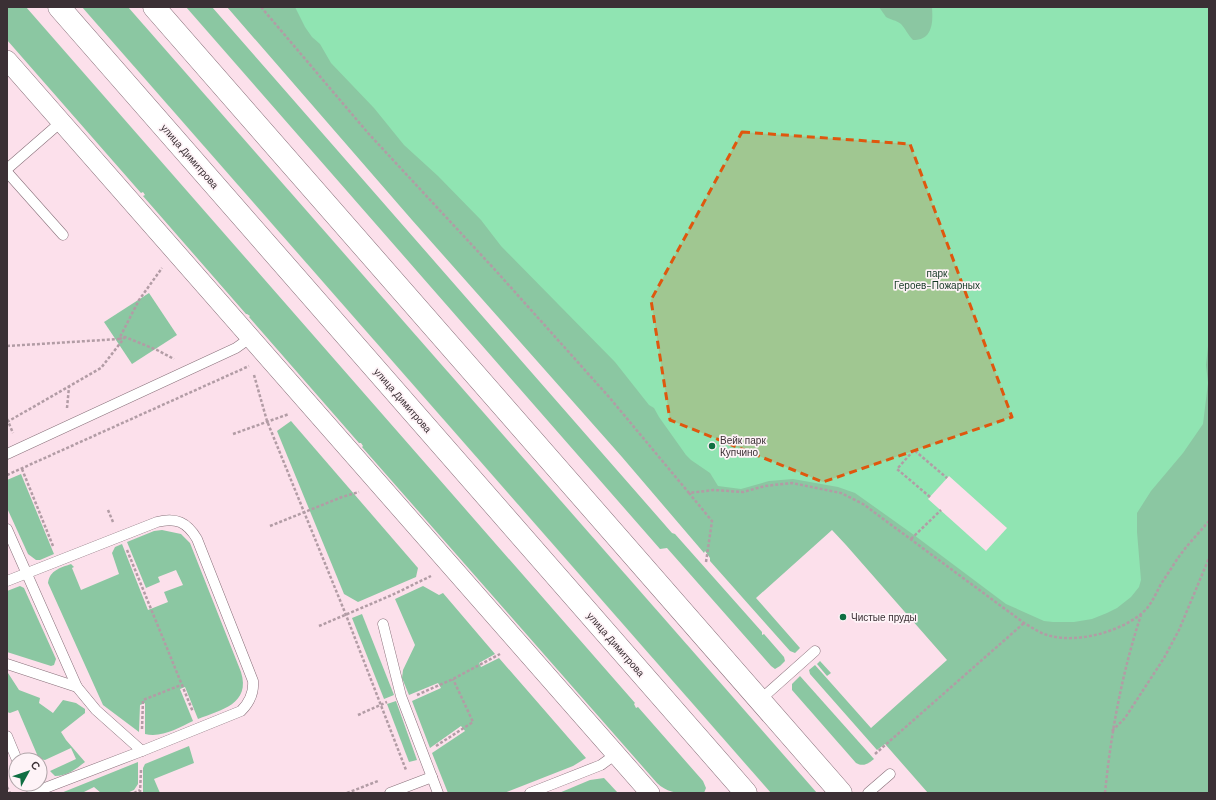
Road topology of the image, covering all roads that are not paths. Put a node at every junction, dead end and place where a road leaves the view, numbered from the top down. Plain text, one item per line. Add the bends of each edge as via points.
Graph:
1 (59, 7) edge
2 (154, 7) edge
3 (7, 60) edge
4 (61, 122) junction
5 (7, 171) edge
6 (63, 235) dead end
7 (250, 338) junction
8 (7, 454) edge
9 (7, 529) edge
10 (26, 573) junction
11 (7, 582) edge
12 (383, 624) dead end
13 (815, 651) dead end
14 (7, 664) edge
15 (77, 687) junction
16 (760, 700) junction
17 (7, 736) edge
18 (142, 751) junction
19 (14, 752) edge
20 (616, 754) junction
21 (890, 774) dead end
22 (432, 777) junction
23 (32, 793) edge
24 (390, 793) edge
25 (438, 793) edge
26 (530, 793) edge
27 (650, 793) edge
28 (746, 793) edge
29 (841, 793) edge
30 (868, 793) edge

1 - 28 street, улица Димитрова
2 - 16 street
3 - 4 street
4 - 5 lane
4 - 7 street
5 - 6 lane
7 - 8 lane via 236,348
7 - 20 street
9 - 10 lane
10 - 11 lane
10 - 15 lane
10 - 18 lane via 157,522 181,522 188,526 197,539 253,681 250,701 241,711
12 - 22 lane via 403,699
13 - 16 lane
14 - 15 lane
15 - 18 lane via 96,710
16 - 29 street
17 - 19 lane
18 - 23 lane
20 - 26 lane via 601,765
20 - 27 street
21 - 30 lane
22 - 24 lane
22 - 25 lane

